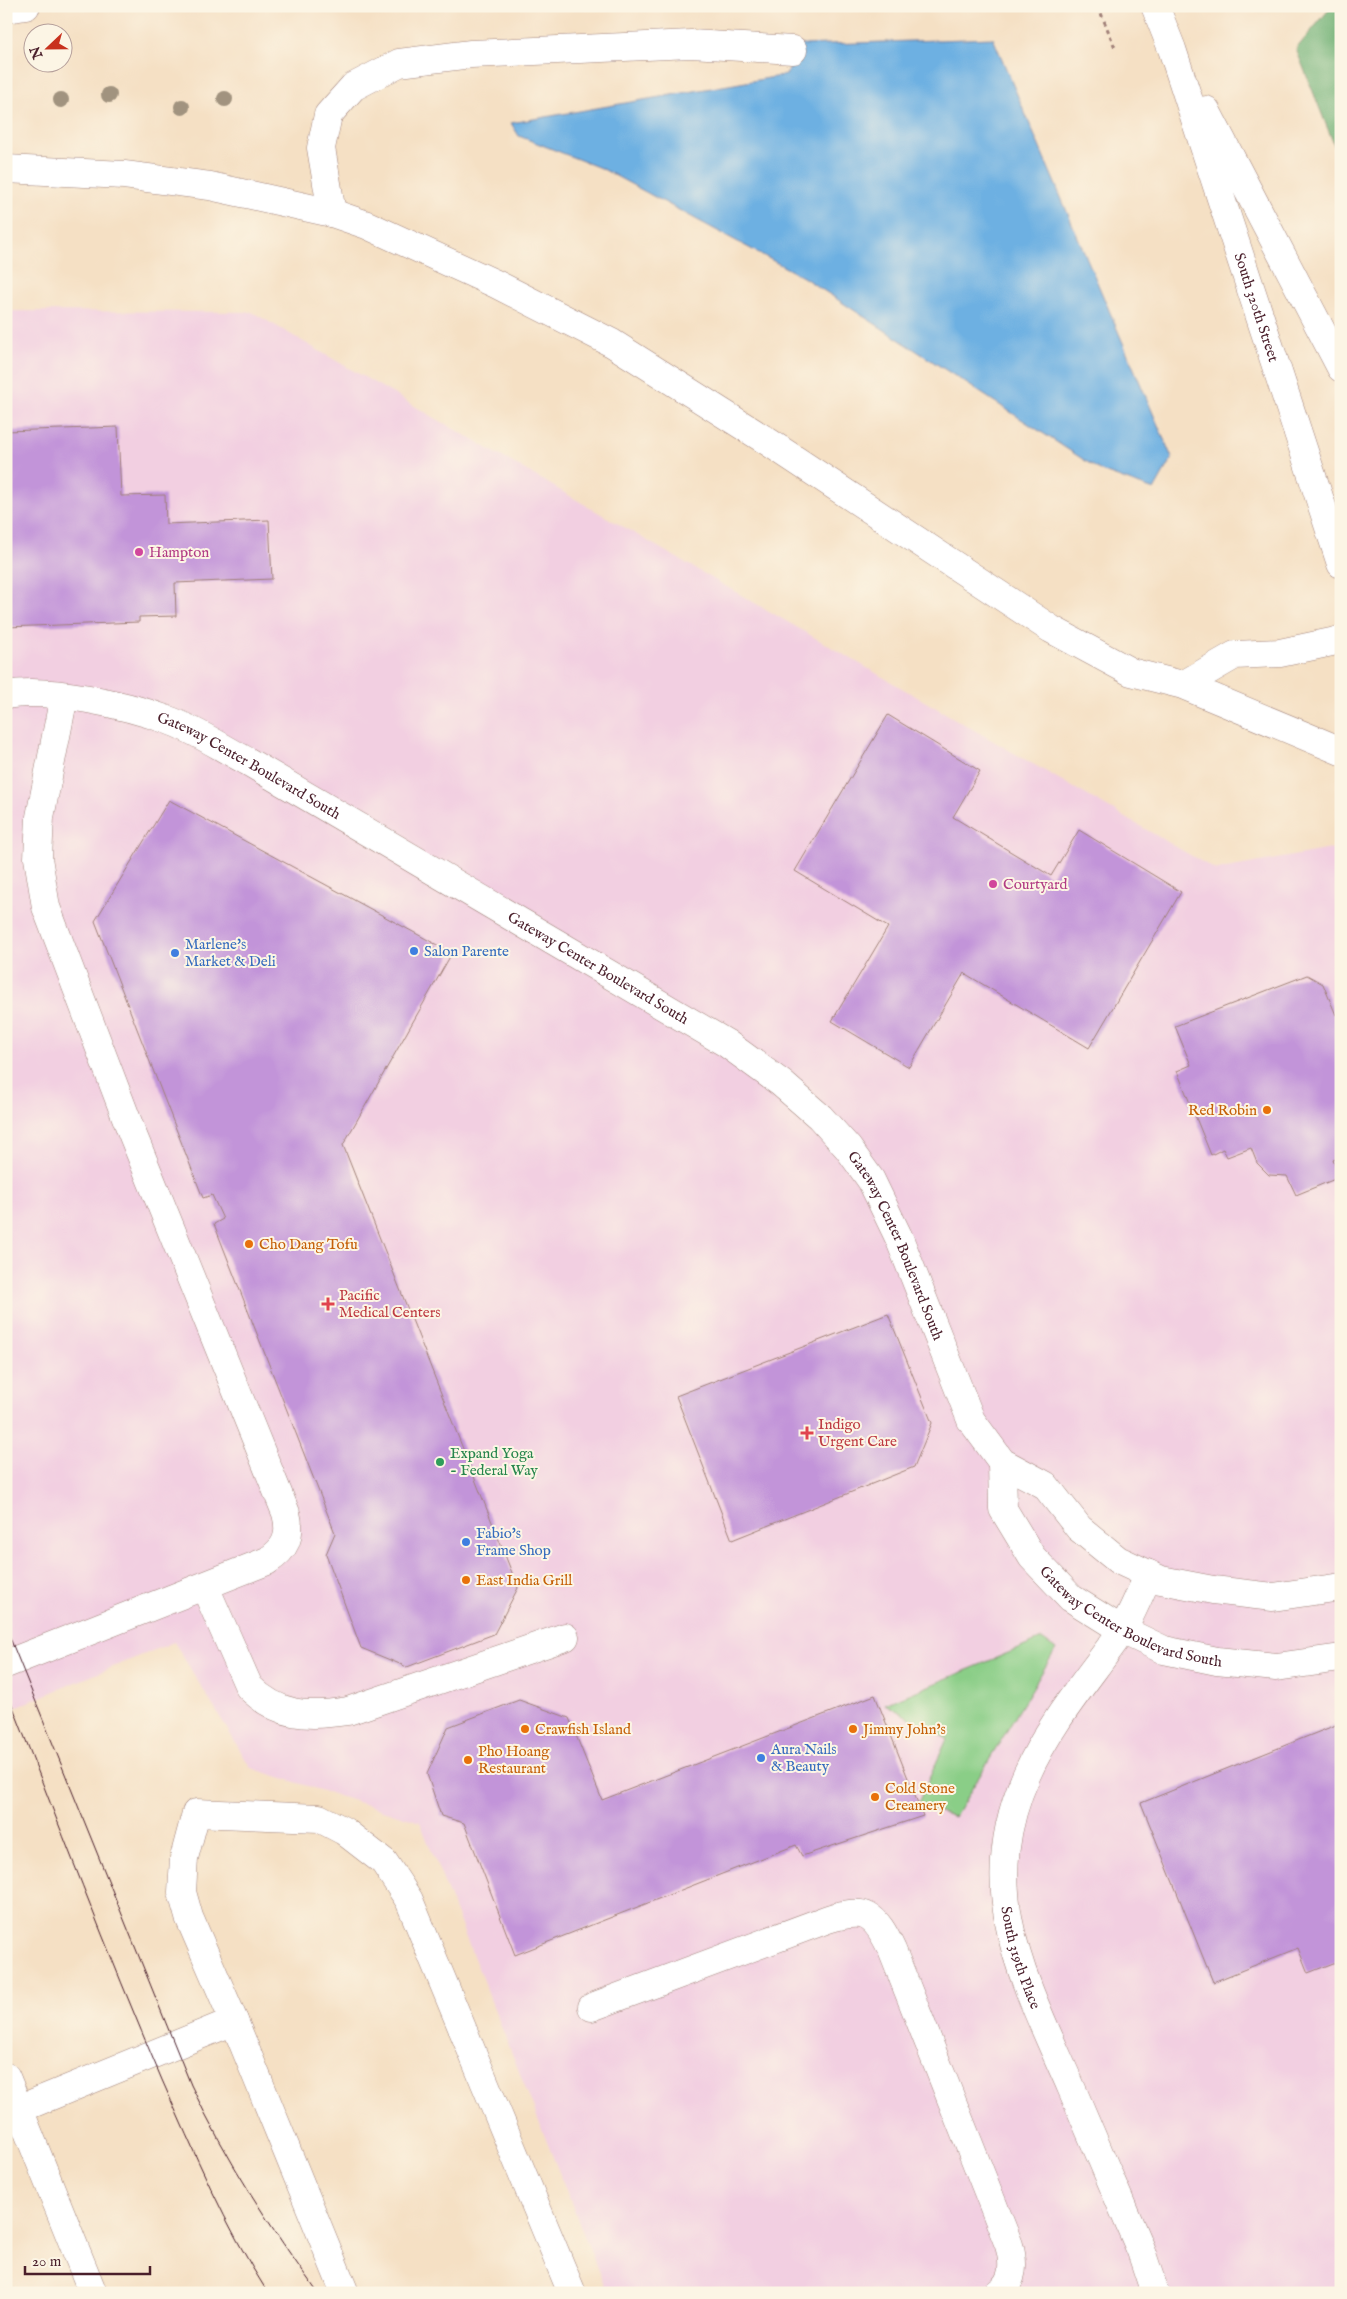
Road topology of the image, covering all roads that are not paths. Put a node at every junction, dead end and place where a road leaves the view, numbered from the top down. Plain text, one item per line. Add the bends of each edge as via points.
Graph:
1 (26, 6) edge
2 (1155, 6) edge
3 (6, 8) edge
4 (1172, 49) junction
5 (792, 50) dead end
6 (6, 169) edge
7 (332, 213) junction
8 (1341, 368) edge
9 (1341, 564) edge
10 (1341, 640) edge
11 (1183, 685) junction
12 (6, 694) edge
13 (64, 696) junction
14 (1341, 751) edge
15 (1002, 1462) junction
16 (1149, 1574) junction
17 (1341, 1587) edge
18 (205, 1588) junction
19 (1122, 1630) junction
20 (565, 1637) dead end
21 (1341, 1658) edge
22 (6, 1664) edge
23 (592, 2007) dead end
24 (234, 2021) junction
25 (6, 2076) edge
26 (19, 2109) junction
27 (93, 2293) edge
28 (345, 2293) edge
29 (572, 2293) edge
30 (998, 2293) edge
31 (1154, 2293) edge

1 - 3 main road
2 - 4 main road, South 320th Street
4 - 8 main road, South 320th Street
4 - 9 main road, South 320th Street
5 - 7 main road via 691,44 471,54 399,63 353,87 328,115 321,148
6 - 7 main road via 124,175 210,186
7 - 11 main road via 367,225 496,284 612,343 778,448 1051,629 1131,672
10 - 11 main road via 1280,653 1234,655
11 - 14 main road
12 - 13 main road, Gateway Center Boulevard South via 24,692
13 - 15 main road, Gateway Center Boulevard South via 169,720 247,760 718,1038 781,1083 820,1117 872,1180 899,1238 971,1420
13 - 18 main road via 40,817 38,858 46,907 288,1522 288,1538 278,1554
15 - 16 main road, Gateway Center Boulevard South via 1045,1485 1079,1528 1118,1560
15 - 19 main road, Gateway Center Boulevard South via 1003,1509 1032,1557 1071,1598
16 - 17 main road, Gateway Center Boulevard South via 1161,1580 1213,1590 1272,1597
16 - 19 main road, South 319th Place
18 - 20 main road via 249,1687 273,1706 298,1714 348,1711
18 - 22 main road
19 - 21 main road, Gateway Center Boulevard South via 1164,1650 1217,1661 1276,1667
19 - 31 main road, South 319th Place via 1028,1771 1006,1838 1003,1872 1009,1929 1025,1977 1141,2251
23 - 30 main road via 828,1918 858,1912 873,1919 892,1950 1009,2245 1012,2274
24 - 26 main road
24 - 28 main road
24 - 29 main road via 188,1917 182,1892 184,1858 196,1813 319,1818 344,1831 384,1862 409,1900
25 - 26 main road
26 - 27 main road

